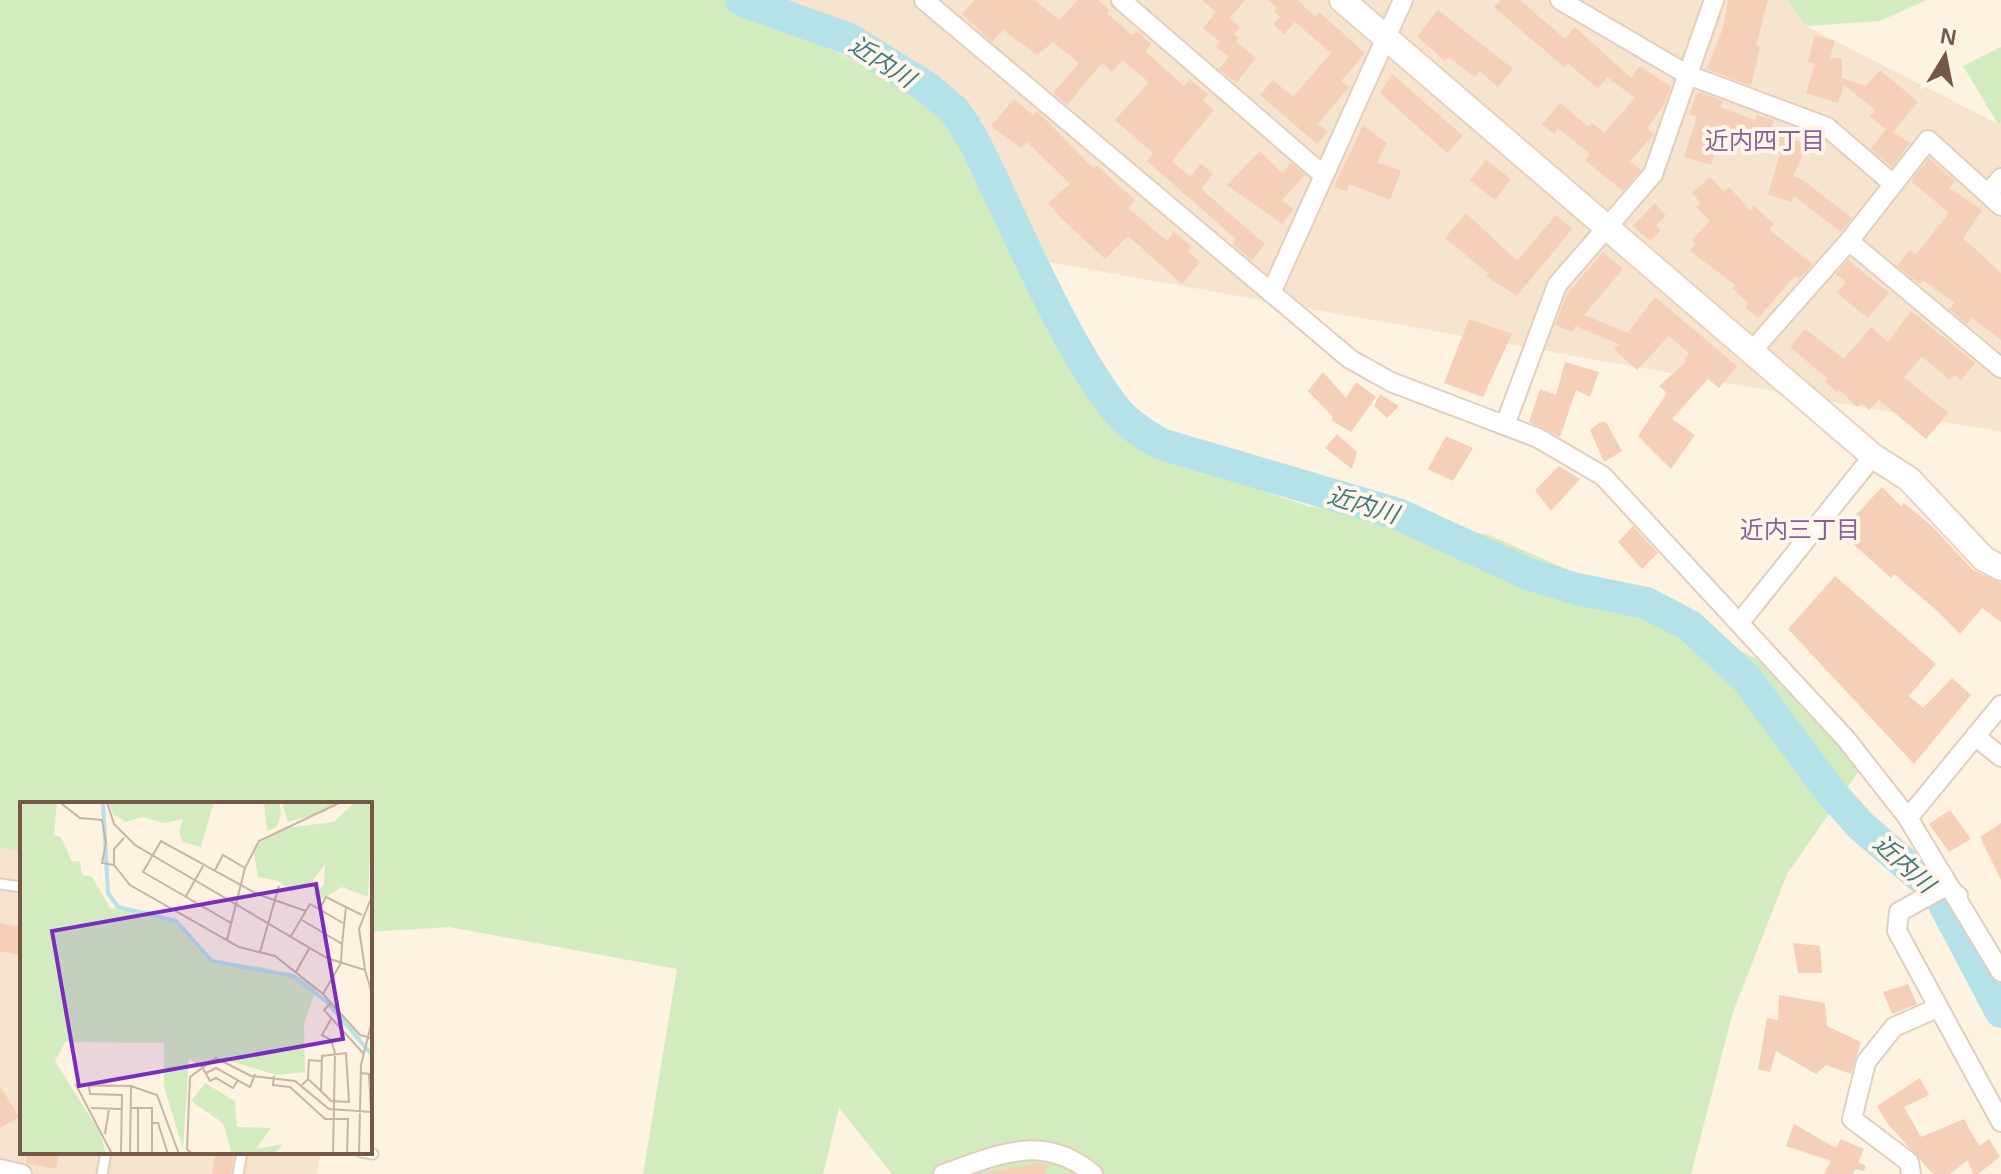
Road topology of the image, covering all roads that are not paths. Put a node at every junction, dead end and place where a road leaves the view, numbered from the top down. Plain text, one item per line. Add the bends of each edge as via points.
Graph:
1 (924, 0) edge
2 (1121, 0) edge
3 (1342, 0) edge
4 (1403, 0) edge
5 (1560, 0) edge
6 (1714, 0) edge
7 (1385, 35) junction
8 (1688, 75) junction
9 (1322, 174) junction
10 (2001, 178) edge
11 (1892, 183) junction
12 (1994, 200) edge
13 (1607, 226) junction
14 (1849, 241) junction
15 (1271, 293) junction
16 (1751, 352) junction
17 (2001, 368) edge
18 (1505, 425) junction
19 (1873, 456) junction
20 (2001, 568) edge
21 (1740, 622) junction
22 (2001, 705) edge
23 (1975, 736) junction
24 (2001, 757) edge
25 (1908, 818) junction
26 (0, 884) edge
27 (20, 887) edge
28 (1952, 891) junction
29 (2001, 972) edge
30 (1937, 1008) junction
31 (2001, 1122) edge
32 (106, 1154) edge
33 (242, 1154) edge
34 (0, 1169) edge
35 (22, 1174) edge
36 (102, 1174) edge
37 (238, 1174) edge
38 (943, 1174) edge
39 (1093, 1174) edge
40 (1911, 1174) edge

1 - 15 street
2 - 9 street
3 - 7 street
4 - 7 street
5 - 8 street
6 - 8 street
7 - 9 street
7 - 13 street
8 - 11 street via 1827,127
8 - 13 street via 1653,174
9 - 15 street
10 - 12 street
11 - 12 street via 1928,140
11 - 14 street
13 - 16 street
13 - 18 street via 1557,285
14 - 16 street
14 - 17 street
15 - 18 street via 1350,359 1391,382
16 - 19 street
18 - 21 street via 1603,476
19 - 20 street via 1909,479 1984,559
19 - 21 street
21 - 25 street via 1846,739
22 - 23 street
23 - 24 street
23 - 25 street
25 - 28 street
26 - 27 lane
28 - 29 street
28 - 30 street via 1899,912 1897,931
30 - 31 street
30 - 40 street via 1894,1027 1866,1062 1852,1119 1909,1162
32 - 36 lane
33 - 37 lane
34 - 35 street
38 - 39 street via 1008,1152 1042,1149 1074,1159

